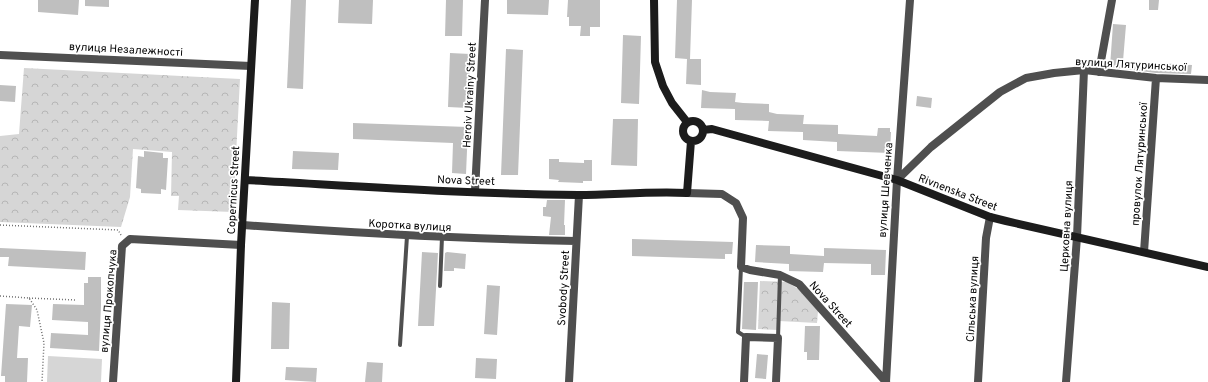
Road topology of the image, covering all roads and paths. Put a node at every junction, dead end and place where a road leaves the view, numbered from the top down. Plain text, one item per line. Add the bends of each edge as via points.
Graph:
1 (255, 0) edge
2 (485, 0) edge
3 (654, 0) edge
4 (910, 0) edge
5 (1112, 0) edge
6 (0, 55) edge
7 (251, 66) junction
8 (1084, 70) junction
9 (1099, 72) junction
10 (1156, 78) junction
11 (1208, 80) edge
12 (687, 122) junction
13 (703, 130) junction
14 (691, 141) junction
15 (245, 180) junction
16 (897, 180) junction
17 (475, 192) junction
18 (687, 193) junction
19 (579, 195) junction
20 (990, 217) junction
21 (0, 225) edge
22 (243, 225) junction
23 (406, 236) junction
24 (442, 237) junction
25 (1077, 237) junction
26 (576, 241) junction
27 (126, 242) junction
28 (241, 245) junction
29 (1144, 252) junction
30 (741, 267) junction
31 (1208, 267) edge
32 (780, 275) junction
33 (440, 286) dead end
34 (0, 296) edge
35 (29, 298) junction
36 (75, 300) dead end
37 (746, 337) junction
38 (778, 338) junction
39 (400, 345) dead end
40 (42, 382) edge
41 (113, 382) edge
42 (236, 382) edge
43 (569, 382) edge
44 (744, 382) edge
45 (776, 382) edge
46 (886, 382) edge
47 (978, 382) edge
48 (1066, 382) edge

1 - 7 street, Copernicus Street
2 - 17 street, Heroiv Ukrainy Street
3 - 12 street via 655,62 672,103
4 - 16 street, вулиця Шевченка
5 - 9 street
6 - 7 street, вулиця Незалежності
7 - 15 street, Copernicus Street
8 - 9 street, вулиця Лятуринської
8 - 16 street, вулиця Лятуринської via 1054,72 1026,78 1000,92 931,147
8 - 25 street, Церковна вулиця
9 - 10 street, вулиця Лятуринської
10 - 11 street, вулиця Лятуринської
10 - 29 street, провулок Лятуринської
12 - 13 street via 697,121
12 - 14 street via 683,134
13 - 14 street via 699,139
13 - 16 street, Rivnenska Street via 712,129
14 - 18 street
15 - 17 street, Nova Street
15 - 22 street, Copernicus Street
16 - 20 street, Rivnenska Street
16 - 46 street, вулиця Шевченка
17 - 19 street, Nova Street
18 - 19 street, Nova Street
18 - 30 street, Nova Street via 722,194 736,203 743,218
19 - 26 street, Svobody Street
20 - 25 street, Rivnenska Street
20 - 47 street, Сільська вулиця via 986,238
21 - 27 path via 118,230
22 - 23 street, Коротка вулиця
22 - 28 street, Copernicus Street
23 - 24 street, Коротка вулиця
23 - 39 lane
24 - 26 street, Коротка вулиця
24 - 33 lane
25 - 29 street, Rivnenska Street
25 - 48 street, Церковна вулиця
26 - 43 street, Svobody Street
27 - 28 street, вулиця Прокопчука via 130,239
27 - 41 street, вулиця Прокопчука via 122,246
28 - 42 street, Copernicus Street
29 - 31 street, Rivnenska Street
30 - 32 street, Nova Street
30 - 37 lane via 738,332
32 - 38 lane
32 - 46 street, Nova Street via 799,284
34 - 35 path
35 - 36 path
35 - 40 path via 37,310 44,342
37 - 38 street
37 - 44 street
38 - 45 street

